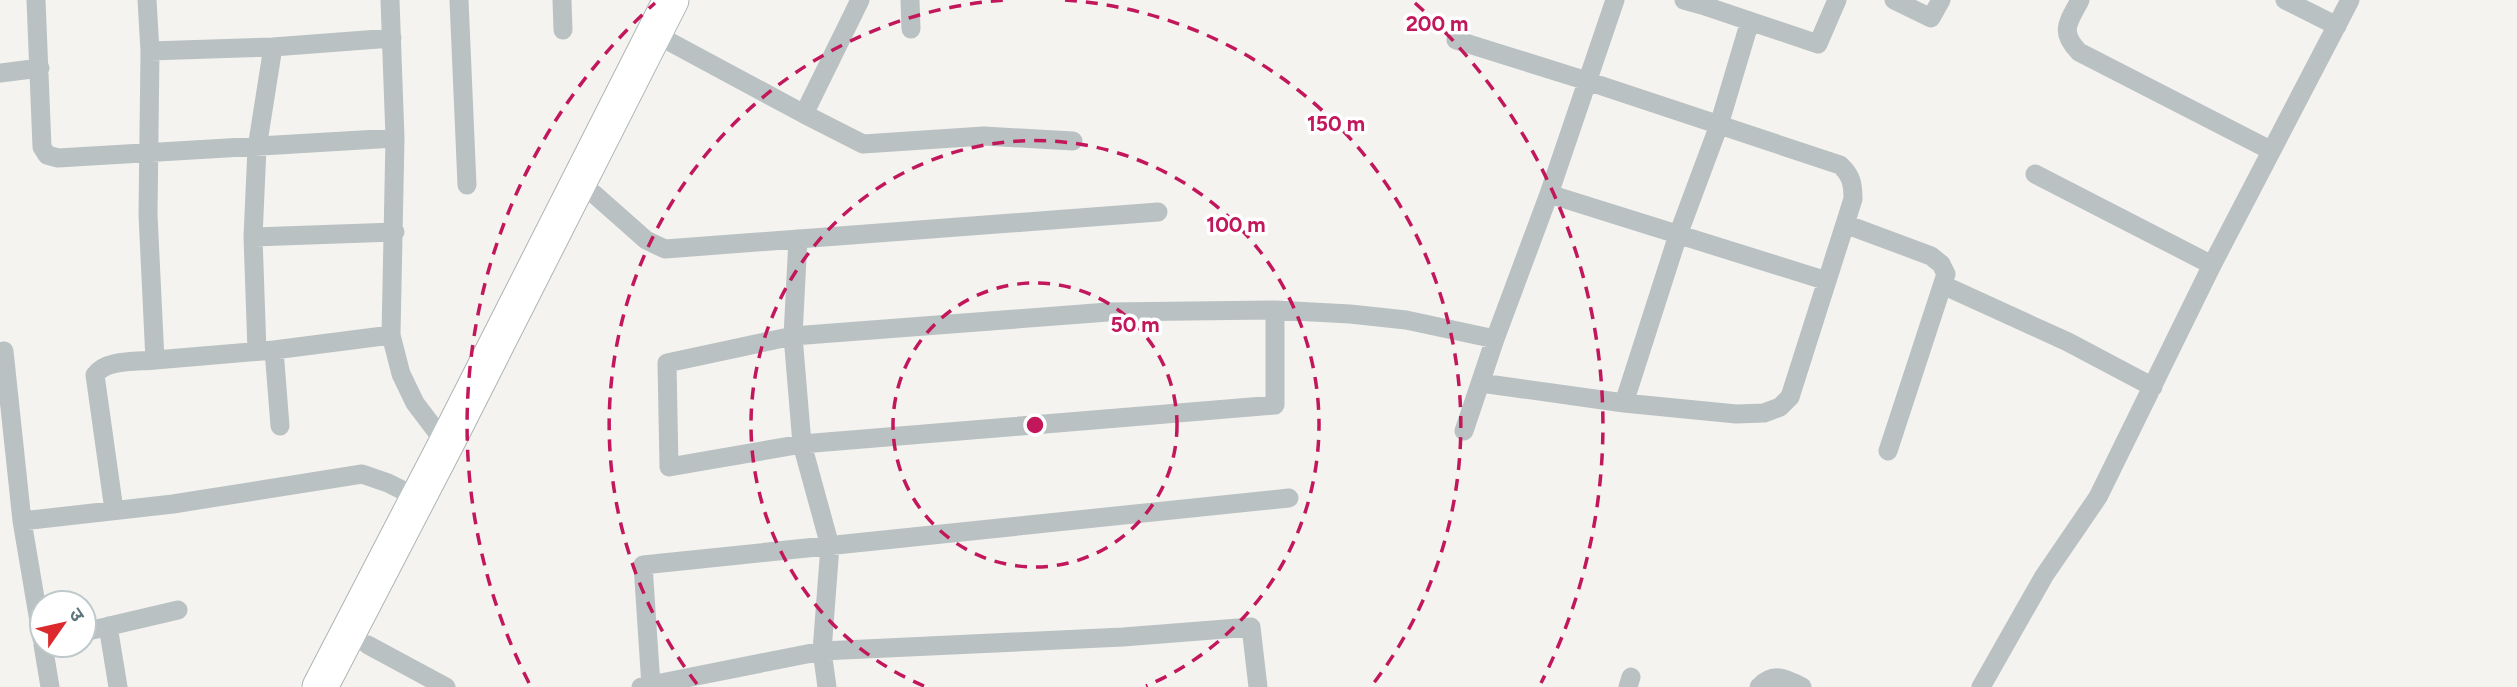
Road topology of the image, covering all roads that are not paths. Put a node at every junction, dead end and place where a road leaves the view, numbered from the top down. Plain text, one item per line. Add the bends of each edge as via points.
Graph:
1 (36, 0) edge
2 (147, 0) edge
3 (390, 0) edge
4 (459, 0) edge
5 (562, 0) edge
6 (671, 0) edge
7 (694, 0) edge
8 (860, 0) edge
9 (910, 0) edge
10 (1615, 0) edge
11 (1837, 0) edge
12 (1895, 0) edge
13 (1941, 0) edge
14 (2080, 0) edge
15 (2285, 0) edge
16 (2350, 0) edge
17 (1697, 2) edge
18 (1750, 20) junction
19 (2337, 26) junction
20 (911, 29) dead end
21 (563, 30) dead end
22 (392, 38) junction
23 (1456, 40) dead end
24 (672, 44) junction
25 (273, 47) junction
26 (150, 51) junction
27 (40, 68) junction
28 (0, 73) edge
29 (1587, 81) junction
30 (804, 114) junction
31 (1719, 125) junction
32 (395, 138) junction
33 (1073, 141) dead end
34 (257, 148) junction
35 (2270, 150) junction
36 (147, 154) junction
37 (2035, 174) dead end
38 (467, 185) dead end
39 (594, 194) junction
40 (1549, 194) junction
41 (1158, 212) dead end
42 (1845, 224) junction
43 (395, 232) junction
44 (1678, 235) junction
45 (253, 237) junction
46 (798, 239) junction
47 (2212, 265) junction
48 (1827, 281) junction
49 (1943, 285) junction
50 (1275, 310) junction
51 (391, 335) junction
52 (793, 336) junction
53 (1495, 339) junction
54 (266, 350) junction
55 (4, 351) dead end
56 (155, 360) junction
57 (1481, 383) junction
58 (2153, 387) junction
59 (1624, 403) junction
60 (280, 426) dead end
61 (1464, 431) dead end
62 (446, 444) junction
63 (802, 444) junction
64 (1888, 452) dead end
65 (418, 498) junction
66 (1289, 498) dead end
67 (114, 510) junction
68 (22, 521) junction
69 (830, 546) junction
70 (34, 589) edge
71 (178, 610) dead end
72 (108, 626) junction
73 (98, 628) edge
74 (368, 645) junction
75 (822, 652) junction
76 (45, 659) edge
77 (50, 687) edge
78 (118, 687) edge
79 (320, 687) edge
80 (345, 687) edge
81 (446, 687) edge
82 (646, 687) edge
83 (827, 687) edge
84 (1258, 687) edge
85 (1759, 687) edge
86 (1802, 687) edge
87 (1982, 687) edge

1 - 27 street
2 - 26 street
3 - 22 street
4 - 38 street
5 - 21 street
6 - 62 highway
7 - 24 highway
8 - 30 street
9 - 20 street
10 - 29 street
11 - 18 street via 1818,44
12 - 13 street via 1931,18
14 - 35 street via 2067,25 2068,40 2079,52
15 - 19 street
16 - 19 street
17 - 18 street
18 - 31 street
19 - 35 street
22 - 25 street
22 - 32 street
23 - 29 street
24 - 30 street
24 - 39 highway
25 - 26 street
25 - 34 street
26 - 36 street
27 - 28 street
27 - 36 street via 42,148 47,155
29 - 31 street
29 - 40 street
30 - 33 street via 863,144 984,136
31 - 42 street via 1840,165 1850,174 1853,187
31 - 44 street
32 - 34 street
32 - 43 street
34 - 36 street
34 - 45 street
35 - 47 street
36 - 56 street
37 - 47 street
39 - 46 street via 646,240 665,249
39 - 74 highway
40 - 44 street
40 - 53 street
41 - 46 street
42 - 48 street
42 - 49 street via 1931,256 1946,274
43 - 45 street
43 - 51 street
44 - 48 street
44 - 59 street
45 - 54 street
46 - 52 street
47 - 58 street
48 - 59 street via 1790,397 1780,407 1736,414
49 - 58 street
49 - 64 street
50 - 52 street via 1108,312
50 - 53 street via 1406,320
50 - 63 street via 1275,405
51 - 54 street
51 - 62 street via 401,374 415,403
52 - 63 street
52 - 63 street via 667,363 669,467
53 - 57 street
54 - 56 street
54 - 60 street
55 - 68 street
56 - 67 street via 108,365 95,374
57 - 59 street
57 - 61 street
58 - 87 street via 2098,497 2044,576
62 - 65 highway
63 - 69 street
65 - 67 street via 362,474
65 - 79 highway
66 - 69 street
67 - 68 street
68 - 70 street
69 - 75 street
69 - 82 street via 643,565
71 - 72 street
72 - 73 street
72 - 78 street
74 - 80 highway
74 - 81 street
75 - 82 street
75 - 83 street
75 - 84 street via 1251,627
76 - 77 street
85 - 86 street via 1771,677 1783,677

